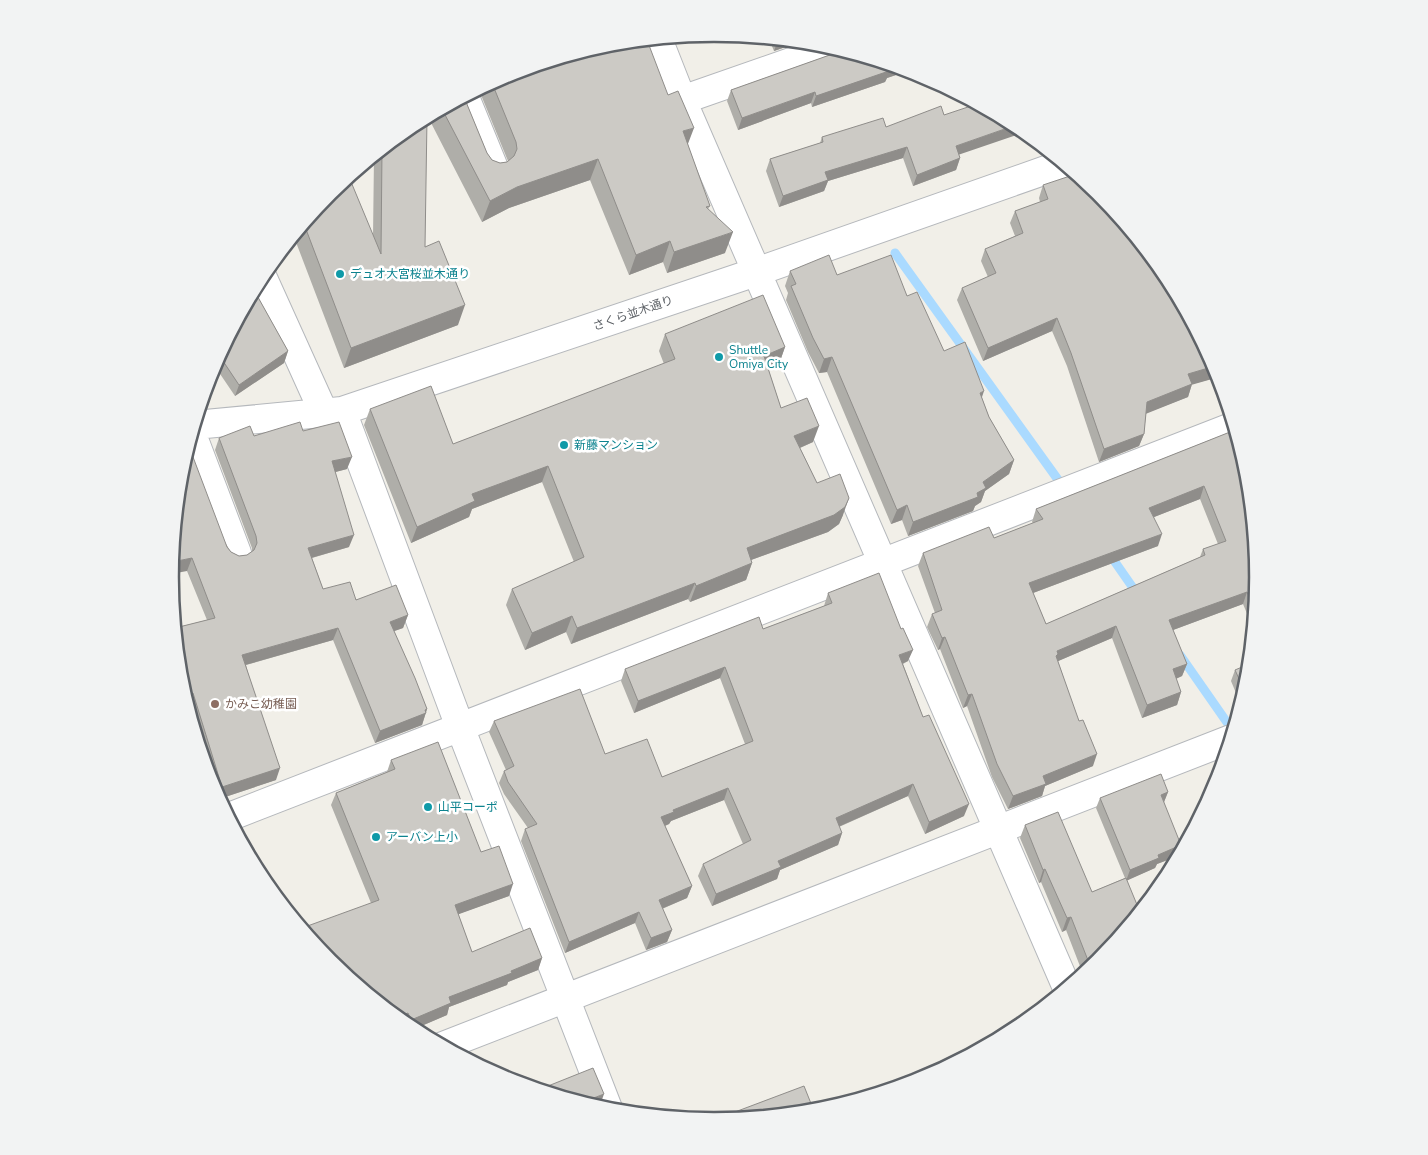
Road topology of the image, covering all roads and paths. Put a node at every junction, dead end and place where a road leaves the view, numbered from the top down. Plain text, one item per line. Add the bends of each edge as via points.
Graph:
1 (661, 46) edge
2 (817, 53) edge
3 (682, 100) junction
4 (467, 103) edge
5 (1056, 166) edge
6 (494, 168) edge
7 (756, 272) junction
8 (266, 284) edge
9 (332, 411) junction
10 (201, 424) edge
11 (1228, 428) edge
12 (196, 444) edge
13 (237, 553) edge
14 (881, 564) junction
15 (460, 727) junction
16 (1223, 742) edge
17 (234, 815) edge
18 (998, 828) junction
19 (1064, 982) edge
20 (565, 998) junction
21 (450, 1043) edge
22 (605, 1101) edge

1 - 3 street
2 - 3 street
3 - 7 street
4 - 6 street
5 - 7 street, さくら並木通り
7 - 9 street, さくら並木通り
7 - 14 street
8 - 9 street
9 - 10 street, さくら並木通り
9 - 15 street
11 - 14 street
12 - 13 street
14 - 15 street
14 - 18 street
15 - 17 street
15 - 20 street
16 - 18 street
18 - 19 street
18 - 20 street
20 - 21 street
20 - 22 street

